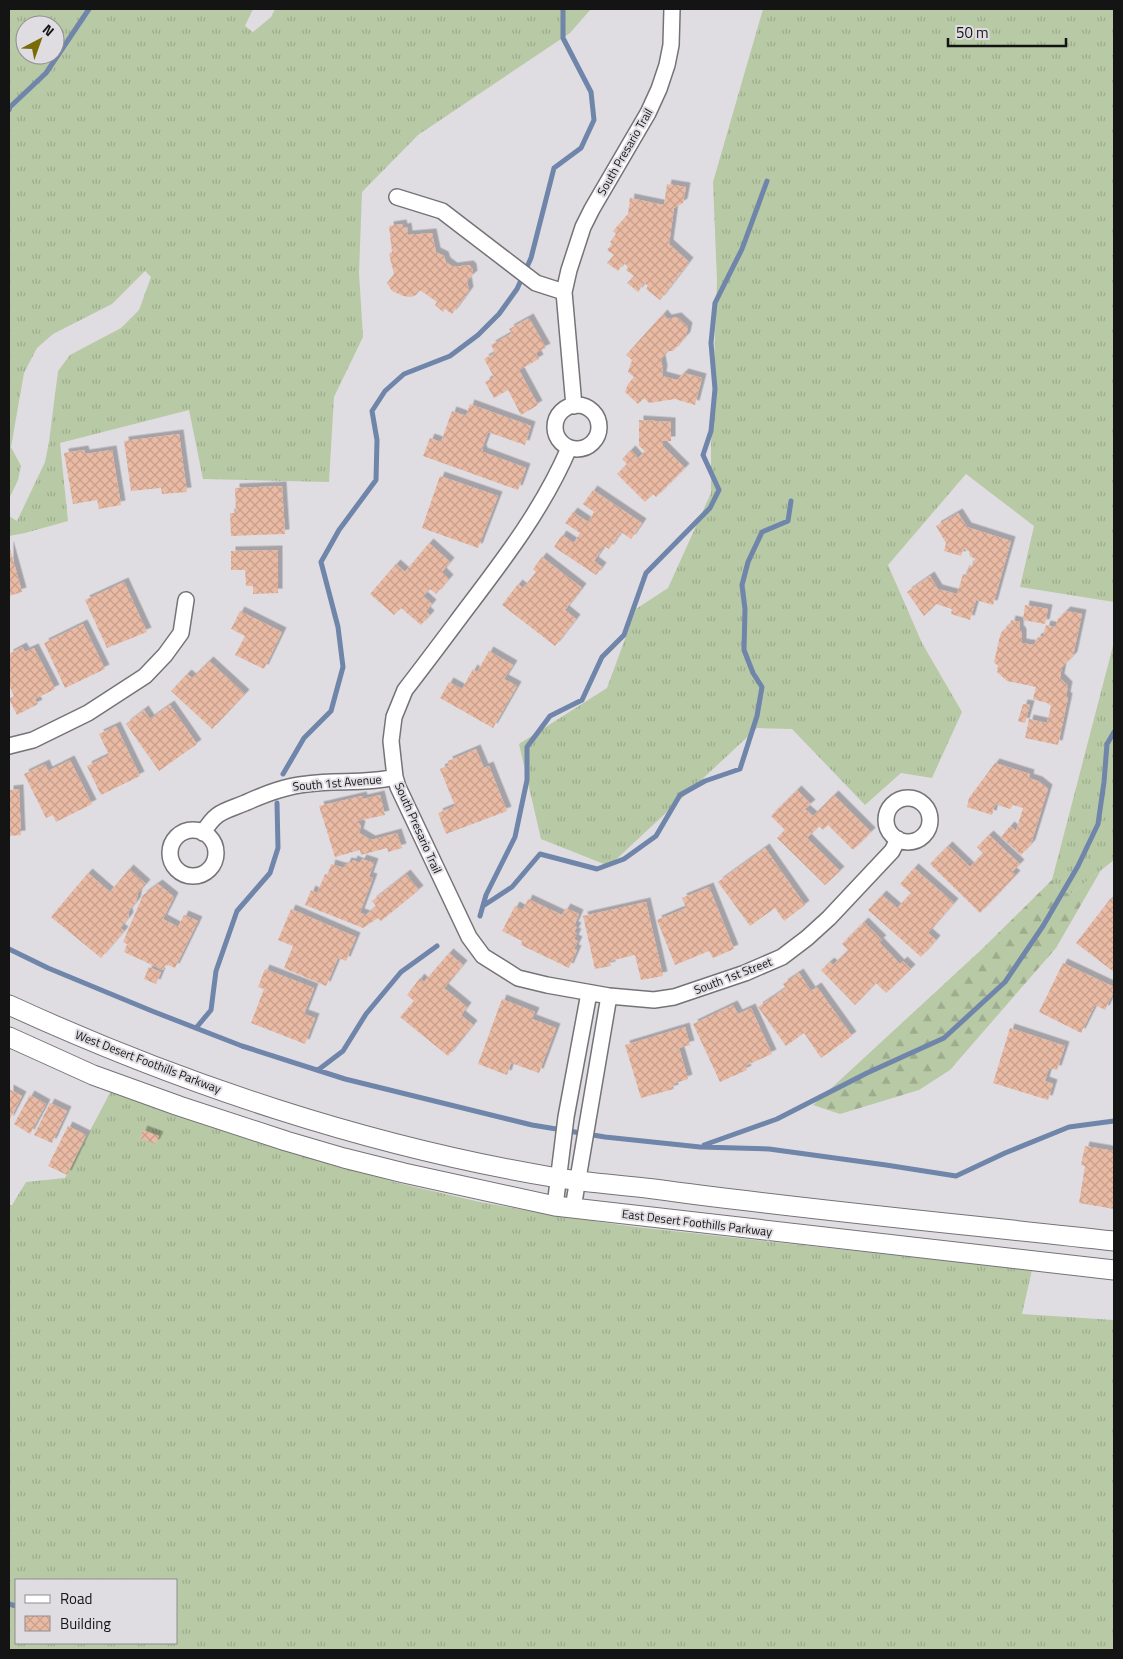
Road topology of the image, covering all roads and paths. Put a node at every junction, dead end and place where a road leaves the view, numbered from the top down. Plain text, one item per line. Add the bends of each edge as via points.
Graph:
1 (672, 9) edge
2 (397, 197) dead end
3 (564, 292) junction
4 (574, 406) junction
5 (569, 448) junction
6 (186, 600) dead end
7 (9, 746) edge
8 (395, 777) junction
9 (203, 833) dead end
10 (898, 839) dead end
11 (589, 993) junction
12 (609, 996) junction
13 (9, 1005) edge
14 (9, 1037) edge
15 (558, 1178) junction
16 (578, 1180) junction
17 (564, 1207) junction
18 (1114, 1242) edge
19 (1114, 1270) edge

1 - 3 street, South Presario Trail via 671,45 659,89 583,227
2 - 3 street via 442,211 536,283
3 - 4 street, South Presario Trail
4 - 5 street via 561,412 555,425 558,439
4 - 5 street via 592,412 598,430 588,446
5 - 8 street, South Presario Trail via 509,554 405,690 394,717 391,741
6 - 7 street via 181,633 145,676 88,713 33,740
8 - 9 street, South 1st Avenue via 309,784 274,791 216,814
8 - 11 street, South Presario Trail via 469,937 483,956 518,978
10 - 12 street, South 1st Street via 892,851 829,918 782,957 674,997 654,1000
11 - 12 street, South 1st Street
11 - 15 street
12 - 16 street
13 - 15 street, West Desert Foothills Parkway via 190,1080 289,1112 417,1149
14 - 17 street, East Desert Foothills Parkway via 93,1075 286,1141 404,1173
15 - 16 street
15 - 17 street
16 - 17 street
16 - 18 street
17 - 19 street, East Desert Foothills Parkway

